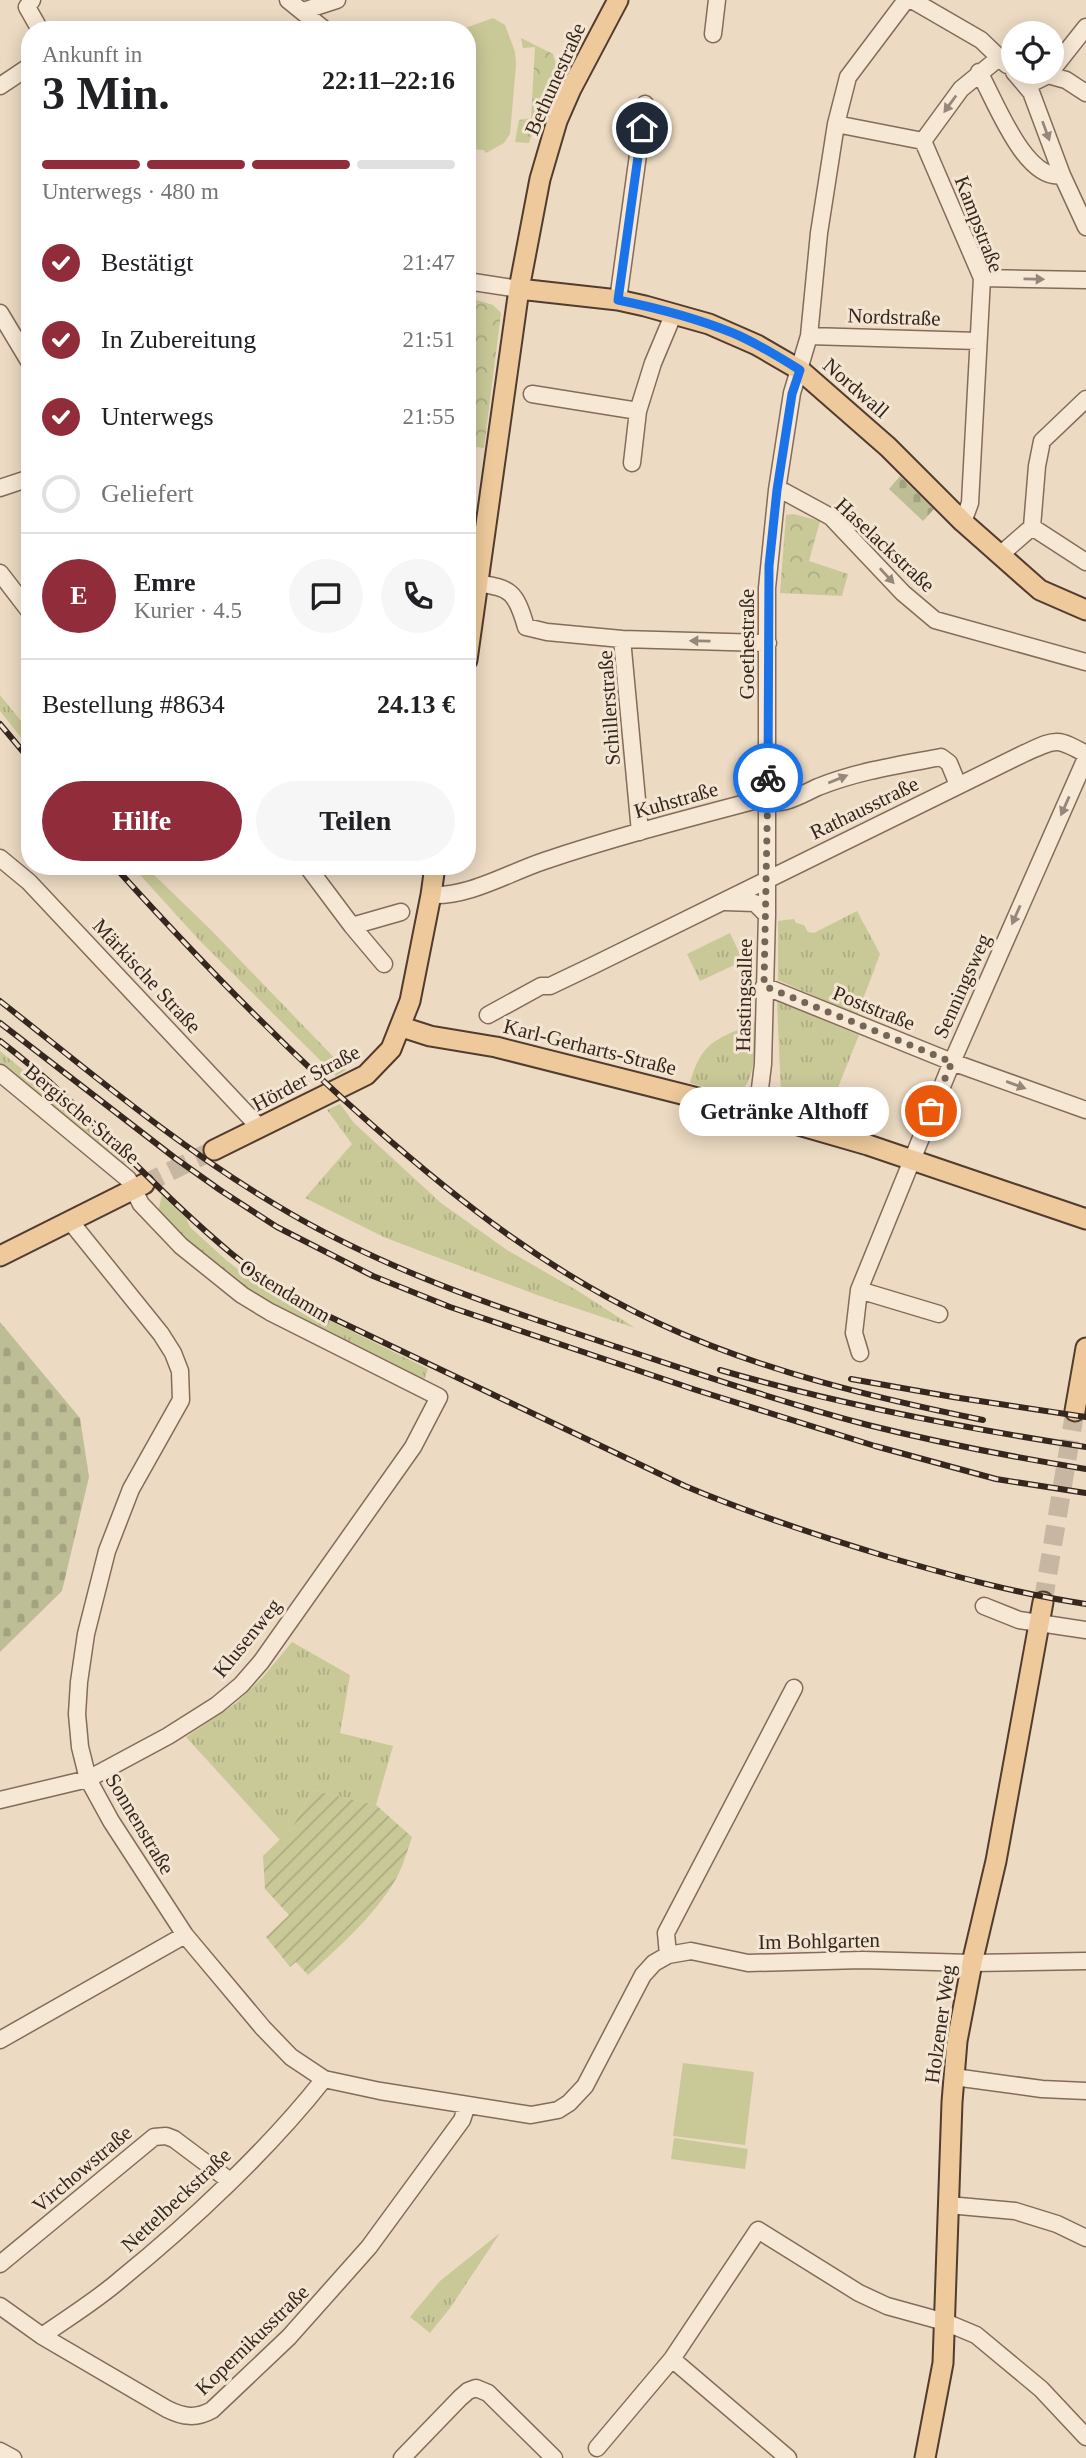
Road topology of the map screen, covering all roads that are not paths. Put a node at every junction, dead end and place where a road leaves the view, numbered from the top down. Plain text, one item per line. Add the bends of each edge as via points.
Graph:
1 (288, 0) edge
2 (337, 0) edge
3 (618, 0) edge
4 (717, 0) edge
5 (906, 0) edge
6 (24, 2) edge
7 (920, 2) edge
8 (303, 11) junction
9 (35, 21) edge
10 (315, 21) edge
11 (1086, 27) edge
12 (713, 34) dead end
13 (1064, 55) edge
14 (1000, 57) joint
15 (21, 72) edge
16 (979, 72) junction
17 (1064, 79) edge
18 (1028, 85) edge
19 (0, 86) edge
20 (1086, 93) edge
21 (645, 104) dead end
22 (836, 124) junction
23 (923, 141) junction
24 (1062, 175) junction
25 (1086, 227) edge
26 (982, 278) junction
27 (1086, 280) edge
28 (476, 282) edge
29 (519, 289) junction
30 (618, 300) junction
31 (0, 313) edge
32 (674, 313) junction
33 (809, 336) junction
34 (978, 341) junction
35 (21, 348) edge
36 (800, 370) junction
37 (532, 394) dead end
38 (1086, 400) edge
39 (638, 411) junction
40 (632, 463) dead end
41 (21, 481) edge
42 (0, 488) edge
43 (777, 490) junction
44 (964, 522) junction
45 (1032, 527) junction
46 (1000, 555) junction
47 (1086, 562) edge
48 (476, 563) edge
49 (0, 573) edge
50 (476, 583) edge
51 (21, 600) edge
52 (1086, 610) edge
53 (622, 639) junction
54 (768, 643) junction
55 (1086, 662) edge
56 (1086, 756) edge
57 (958, 785) junction
58 (768, 802) junction
59 (640, 832) junction
60 (0, 858) edge
61 (314, 875) edge
62 (434, 875) edge
63 (767, 878) junction
64 (431, 895) junction
65 (723, 901) junction
66 (401, 912) dead end
67 (766, 915) junction
68 (352, 926) junction
69 (384, 964) dead end
70 (764, 986) junction
71 (488, 1015) dead end
72 (402, 1027) junction
73 (952, 1062) junction
74 (0, 1073) edge
75 (1086, 1110) edge
76 (757, 1113) junction
77 (260, 1128) junction
78 (214, 1150) tunnel mouth
79 (911, 1160) junction
80 (139, 1187) junction
81 (1086, 1219) edge
82 (70, 1221) junction
83 (0, 1256) edge
84 (859, 1290) junction
85 (939, 1314) dead end
86 (860, 1353) dead end
87 (1084, 1357) edge
88 (439, 1396) joint
89 (1075, 1411) tunnel mouth
90 (1043, 1602) tunnel mouth
91 (984, 1606) dead end
92 (1039, 1623) junction
93 (1086, 1630) edge
94 (794, 1688) dead end
95 (88, 1779) junction
96 (0, 1800) edge
97 (185, 1935) junction
98 (668, 1955) junction
99 (1086, 1961) edge
100 (972, 1963) junction
101 (0, 2040) edge
102 (954, 2077) junction
103 (324, 2079) junction
104 (1086, 2091) edge
105 (467, 2105) junction
106 (230, 2181) junction
107 (948, 2205) junction
108 (1086, 2238) edge
109 (0, 2264) edge
110 (0, 2306) edge
111 (945, 2322) junction
112 (43, 2336) junction
113 (672, 2359) junction
114 (1086, 2437) edge
115 (597, 2448) dead end
116 (0, 2451) edge
117 (550, 2457) edge
118 (13, 2458) edge
119 (402, 2458) edge
120 (788, 2458) edge
121 (925, 2458) edge

1 - 8 street
2 - 8 street
3 - 29 main road, Bethunestraße via 557,121 540,179
4 - 12 street
5 - 22 street, Nordwall via 848,77
6 - 9 street
7 - 14 street
8 - 10 street
11 - 13 street
14 - 16 street
15 - 19 street
16 -> 23 street
16 - 24 street via 1029,161 1049,175
17 - 20 street
18 -> 24 street
21 - 30 street
22 - 23 street
22 - 33 street, Nordwall
23 - 26 street, Kampstraße
24 - 25 street
26 -> 27 street
26 - 34 street, Kampstraße
28 - 29 street
29 - 30 main road
29 - 48 main road
30 - 32 main road
31 - 35 street
32 - 36 main road via 735,334
32 - 39 street
33 - 34 street, Nordstraße
33 - 36 street, Nordwall
34 - 44 street, Kampstraße via 970,503
36 - 43 street, Goethestraße
36 - 44 main road, Nordwall
37 - 39 street
38 - 45 street via 1042,441
39 - 40 street
41 - 42 street
43 - 54 street, Goethestraße via 767,588
43 -> 55 street, Haselackstraße via 831,517 935,620
44 - 46 main road, Nordwall
45 - 46 street
45 - 47 street
46 - 52 main road, Nordwall via 1040,590
49 - 51 street
50 - 53 street via 513,593 526,627
54 -> 53 street, Schillerstraße
53 - 59 street, Schillerstraße
54 - 58 street, Goethestraße
56 - 57 street, Rathausstraße via 1062,741 1050,742
56 -> 73 street, Senningsweg
58 -> 57 street, Kuhstraße via 780,803 848,775 941,757 949,763
57 - 63 street, Rathausstraße
58 - 59 street, Kuhstraße via 761,799
58 - 63 street, Goethestraße
59 - 64 street, Kuhstraße via 544,860 450,896
60 - 77 street, Märkische Straße via 29,882
61 - 68 street
62 - 64 main road
63 - 65 street, Rathausstraße
63 - 67 street, Hastingsallee
64 - 72 main road
65 - 67 street via 755,903
65 - 71 street, Rathausstraße
66 - 68 street
67 - 70 street, Hastingsallee
68 - 69 street
70 - 73 street, Poststraße
70 - 76 street, Hastingsallee via 764,1064
72 - 76 main road, Karl-Gerharts-Straße
72 - 77 main road, Hörder Straße via 391,1049 366,1075
73 -> 75 street, Poststraße
73 - 79 street, Senningsweg
74 - 80 street, Bergische Straße
76 - 79 main road, Karl-Gerharts-Straße
77 - 78 main road, Hörder Straße
79 - 81 main road, Karl-Gerharts-Straße
79 - 84 street, Senningsweg
80 - 82 main road
80 - 88 street, Ostendamm via 141,1204 181,1246 242,1294
82 - 83 main road
82 - 95 street, Sonnenstraße via 162,1334 177,1362 181,1385 181,1399 131,1489 96,1588 78,1705 80,1747
84 - 85 street
84 - 86 street, Senningsweg via 854,1333
87 - 89 main road
88 - 95 street, Klusenweg via 413,1447 241,1685 168,1736
90 - 92 main road, Holzener Weg
91 - 92 street
92 - 93 street
92 - 100 main road, Holzener Weg via 996,1861
94 - 98 street via 666,1933
95 - 96 street, Klusenweg
95 - 97 street, Sonnenstraße
97 - 101 street
97 - 103 street, Sonnenstraße via 263,2028 291,2057
98 - 100 street, Im Bohlgarten via 691,1951 748,1963
98 - 105 street, Sonnenstraße via 643,1975 586,2086 569,2104 531,2115
99 - 100 street, Im Bohlgarten
100 - 102 main road, Holzener Weg
102 - 104 street via 1042,2090
102 - 107 main road, Holzener Weg
103 - 105 street, Sonnenstraße
103 - 106 street, Nettelbeckstraße
105 - 112 street, Kopernikusstraße via 462,2120 369,2247 289,2337 204,2415 186,2416 167,2409
106 - 109 street, Virchowstraße via 174,2139 154,2137
106 - 112 street, Nettelbeckstraße via 120,2281
107 - 108 street via 1015,2211
107 - 111 main road, Holzener Weg
110 - 112 street, Kopernikusstraße
111 - 113 street via 859,2293 758,2230
111 - 114 street via 976,2334 1041,2389
111 - 121 main road, Holzener Weg via 943,2362
113 - 115 street
113 - 120 street
116 - 118 street
117 - 119 street via 488,2393 476,2388 460,2398

